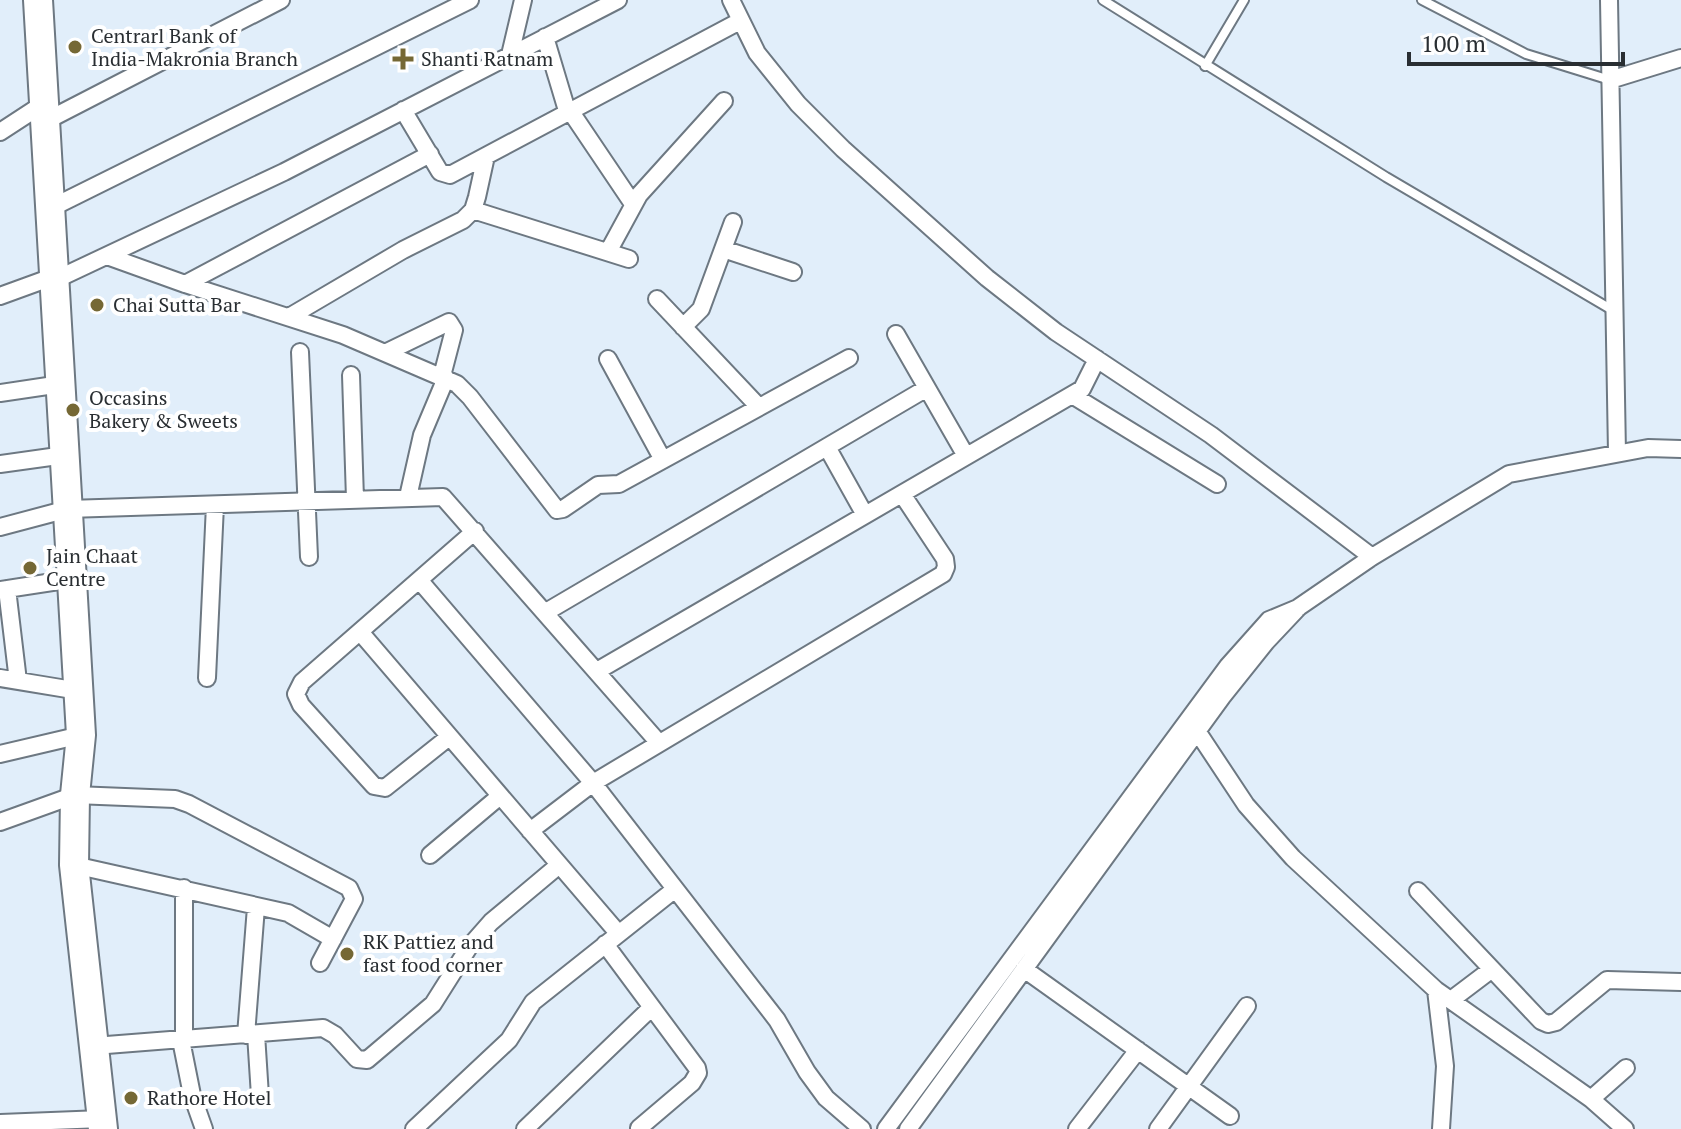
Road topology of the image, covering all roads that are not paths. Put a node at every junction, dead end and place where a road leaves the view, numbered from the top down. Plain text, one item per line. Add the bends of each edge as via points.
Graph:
1 (38, 0) edge
2 (281, 0) edge
3 (470, 0) edge
4 (523, 0) edge
5 (618, 0) edge
6 (731, 0) edge
7 (1103, 0) edge
8 (1244, 0) edge
9 (1422, 0) edge
10 (1609, 0) edge
11 (740, 21) junction
12 (545, 37) junction
13 (510, 55) junction
14 (1681, 58) edge
15 (1205, 66) junction
16 (1610, 80) junction
17 (724, 101) dead end
18 (403, 110) junction
19 (44, 113) junction
20 (569, 113) junction
21 (0, 132) edge
22 (430, 154) junction
23 (486, 156) junction
24 (633, 204) junction
25 (51, 208) junction
26 (473, 210) junction
27 (733, 222) dead end
28 (723, 249) junction
29 (608, 252) junction
30 (107, 256) junction
31 (629, 259) dead end
32 (793, 272) dead end
33 (55, 278) junction
34 (185, 284) junction
35 (0, 296) edge
36 (657, 299) dead end
37 (1614, 311) junction
38 (289, 317) junction
39 (683, 327) junction
40 (896, 334) dead end
41 (300, 352) dead end
42 (387, 352) junction
43 (849, 358) dead end
44 (608, 359) dead end
45 (1097, 359) junction
46 (351, 375) dead end
47 (444, 377) junction
48 (61, 384) junction
49 (927, 388) junction
50 (0, 393) edge
51 (1072, 395) junction
52 (759, 407) junction
53 (827, 447) junction
54 (1681, 449) edge
55 (1617, 453) junction
56 (65, 455) junction
57 (966, 456) junction
58 (663, 460) junction
59 (0, 464) edge
60 (1217, 484) dead end
61 (902, 494) junction
62 (408, 497) junction
63 (355, 499) junction
64 (308, 502) junction
65 (215, 505) junction
66 (68, 509) junction
67 (865, 515) junction
68 (0, 527) edge
69 (475, 531) junction
70 (309, 557) dead end
71 (1372, 557) junction
72 (72, 579) junction
73 (420, 581) junction
74 (3, 590) edge
75 (1299, 607) junction
76 (546, 612) junction
77 (361, 633) junction
78 (597, 671) junction
79 (0, 678) edge
80 (207, 678) dead end
81 (18, 681) junction
82 (79, 691) junction
83 (1197, 731) junction
84 (81, 735) junction
85 (449, 737) junction
86 (659, 743) junction
87 (0, 754) edge
88 (593, 783) junction
89 (75, 795) junction
90 (500, 796) junction
91 (0, 822) edge
92 (530, 831) junction
93 (430, 855) dead end
94 (74, 865) junction
95 (559, 865) junction
96 (184, 888) junction
97 (674, 890) junction
98 (1418, 891) dead end
99 (256, 907) junction
100 (618, 933) junction
101 (333, 939) junction
102 (605, 944) junction
103 (320, 963) dead end
104 (1024, 969) junction
105 (1492, 969) junction
106 (1681, 982) edge
107 (1436, 990) junction
108 (1451, 1000) junction
109 (1247, 1006) dead end
110 (651, 1008) junction
111 (251, 1035) junction
112 (182, 1040) junction
113 (94, 1046) junction
114 (1138, 1050) junction
115 (1626, 1068) dead end
116 (1190, 1087) junction
117 (260, 1096) dead end
118 (1591, 1099) junction
119 (1230, 1116) dead end
120 (103, 1124) edge
121 (9, 1125) edge
122 (639, 1128) edge
123 (204, 1129) edge
124 (414, 1129) edge
125 (525, 1129) edge
126 (862, 1129) edge
127 (886, 1129) edge
128 (908, 1129) edge
129 (1077, 1129) edge
130 (1158, 1129) edge
131 (1441, 1129) edge
132 (1625, 1129) edge

1 - 19 highway
2 - 19 street
3 - 25 street
4 - 13 street
5 - 12 street
6 - 11 street
7 - 15 lane
8 - 15 lane
9 - 16 lane via 1526,54
10 - 16 street
11 - 20 street
11 - 45 street via 776,79 843,149 987,278
12 - 13 street
12 - 20 street
13 - 18 street
14 - 16 street
15 - 37 lane
16 - 37 street
17 - 24 street
18 - 22 street
18 - 30 street
19 - 21 street
19 - 25 highway
20 - 23 street
20 - 24 street
22 - 23 street via 445,175
22 - 34 street
23 - 26 street
24 - 29 street
25 - 33 highway
26 - 29 street
26 - 38 street
27 - 28 street
28 - 32 street
28 - 39 street via 701,309
29 - 31 street
30 - 33 street
30 - 34 street
33 - 35 street
33 - 48 highway
34 - 38 street
36 - 39 street
37 - 55 street
38 - 42 street
39 - 52 street
40 - 49 street
41 - 64 street
42 - 47 street
42 - 47 street via 449,322 454,330
43 - 52 street
44 - 58 street
45 - 51 street via 1087,383
45 - 71 street via 1211,435
46 - 63 street
47 - 58 street via 470,397 557,510 591,488 619,484
47 - 62 street via 422,435
48 - 50 street
48 - 56 highway
49 - 53 street
49 - 57 street
51 - 57 street
51 - 60 street
52 - 58 street
53 - 67 street
53 - 76 street
54 - 55 street
55 - 71 street via 1509,474
56 - 59 street
56 - 66 highway
57 - 61 street
61 - 67 street
61 - 86 street via 945,559 943,574
62 - 63 street
62 - 69 street via 443,497
63 - 64 street
64 - 65 street
64 - 70 street
65 - 66 street
65 - 80 street
66 - 68 street
66 - 72 highway
67 - 78 street
69 - 73 street
69 - 76 street
71 - 75 street
72 - 74 street
72 - 82 highway
73 - 77 street
73 - 88 street
74 - 81 street
75 - 83 street
75 - 127 street via 1269,620 1228,666
76 - 78 street
77 - 85 street
77 - 85 street via 297,687 301,705 379,789
78 - 86 street
79 - 81 street
81 - 82 street
82 - 84 highway
83 - 104 street
83 - 107 street via 1276,841
84 - 87 street
84 - 89 highway
85 - 90 street
86 - 88 street
88 - 92 street
88 - 97 street
89 - 91 street
89 - 94 highway
89 - 101 street via 175,799 349,888 354,899
90 - 92 street
90 - 93 street
92 - 95 street
94 - 96 street
94 - 113 highway
95 - 100 street
95 - 111 street via 491,922 433,1004 367,1060 357,1059 323,1028
96 - 99 street
96 - 112 street
97 - 100 street
97 - 126 street via 777,1020 826,1098
98 - 105 street
99 - 101 street via 288,913
99 - 111 street
100 - 102 street
101 - 103 street
102 - 110 street
102 - 124 street via 533,1002 514,1034
104 - 114 street
104 - 128 street
105 - 106 street via 1548,1024 1607,980
105 - 108 street
107 - 108 street
107 - 131 street via 1445,1066
108 - 118 street
109 - 116 street
110 - 122 street via 698,1073
110 - 125 street
111 - 112 street
111 - 117 street
112 - 113 street
112 - 123 street
113 - 120 highway
114 - 116 street
114 - 129 street
115 - 118 street
116 - 119 street
116 - 130 street
118 - 132 street
120 - 121 street

